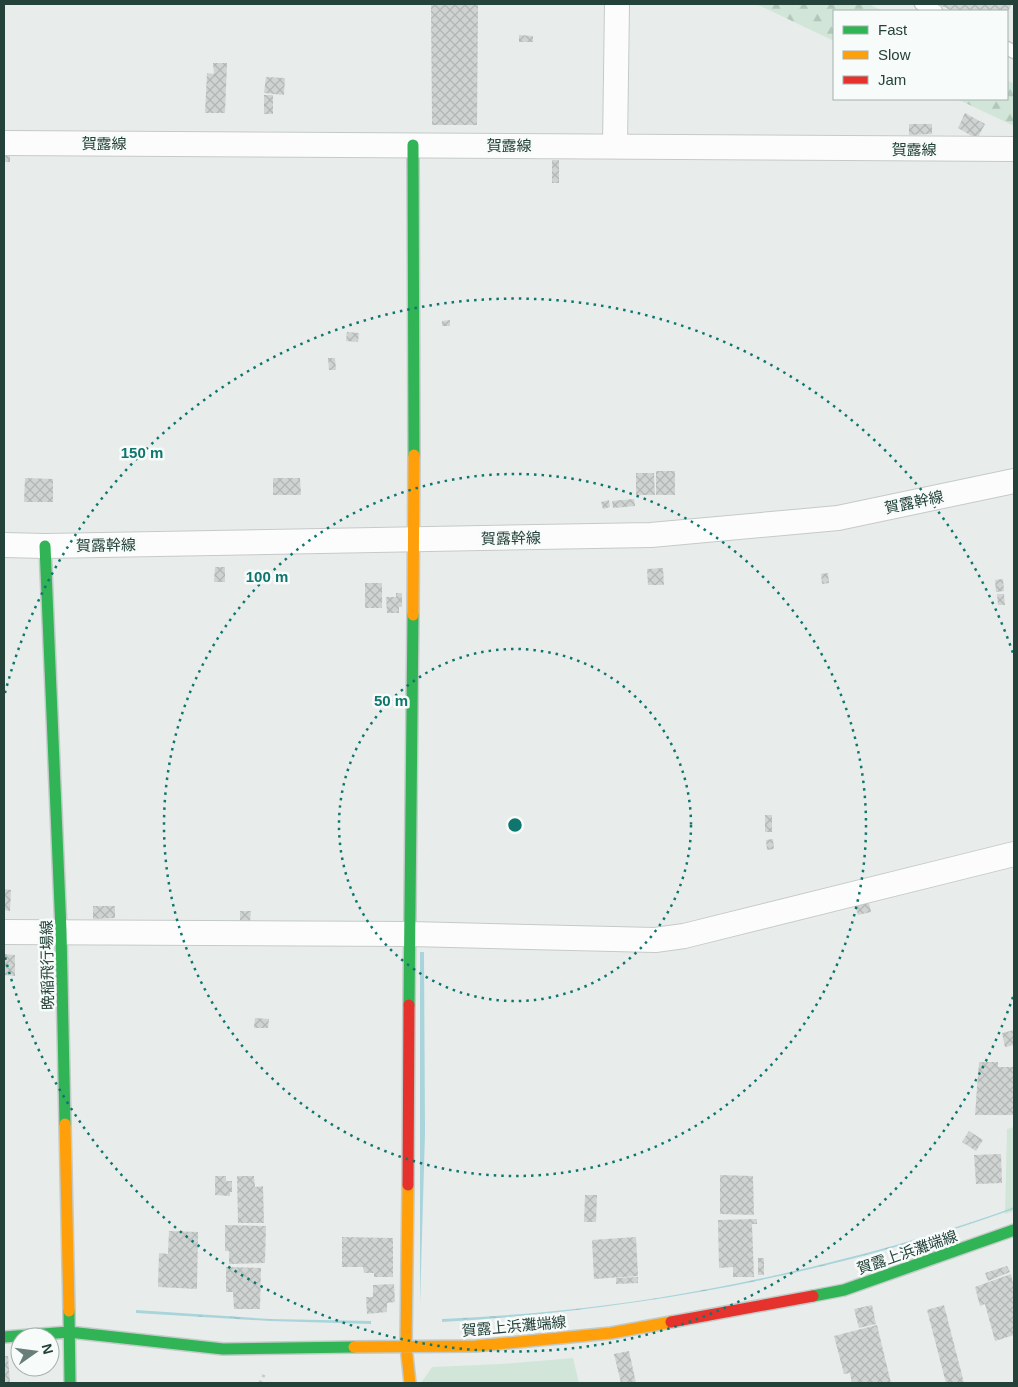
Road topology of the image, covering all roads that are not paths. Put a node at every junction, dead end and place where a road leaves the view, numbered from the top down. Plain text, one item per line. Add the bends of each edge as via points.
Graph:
1 (617, 4) edge
2 (921, 4) edge
3 (934, 10) edge
4 (4, 143) edge
5 (413, 145) junction
6 (615, 146) junction
7 (1014, 149) edge
8 (1014, 481) edge
9 (414, 540) junction
10 (4, 545) edge
11 (45, 546) junction
12 (1014, 854) edge
13 (61, 931) junction
14 (4, 932) edge
15 (410, 934) junction
16 (1014, 1230) edge
17 (68, 1332) junction
18 (4, 1337) edge
19 (406, 1346) junction
20 (70, 1383) edge
21 (410, 1383) edge

1 - 6 street
2 - 3 lane
4 - 5 street, 賀露線
5 - 6 street, 賀露線
5 - 9 street
6 - 7 street, 賀露線
8 - 9 street, 賀露幹線 via 838,518 651,535
9 - 11 street, 賀露幹線
9 - 15 street
10 - 11 street, 賀露幹線
11 - 13 street, 晩稲飛行場線
12 - 15 street via 684,936 655,940
13 - 14 street
13 - 15 street
13 - 17 street, 晩稲飛行場線
15 - 19 street
16 - 19 street, 賀露上浜灘端線 via 844,1290 611,1333 476,1346
17 - 18 street, 賀露上浜灘端線
17 - 19 street, 賀露上浜灘端線 via 223,1349
17 - 20 street, 晩稲飛行場線
19 - 21 street

